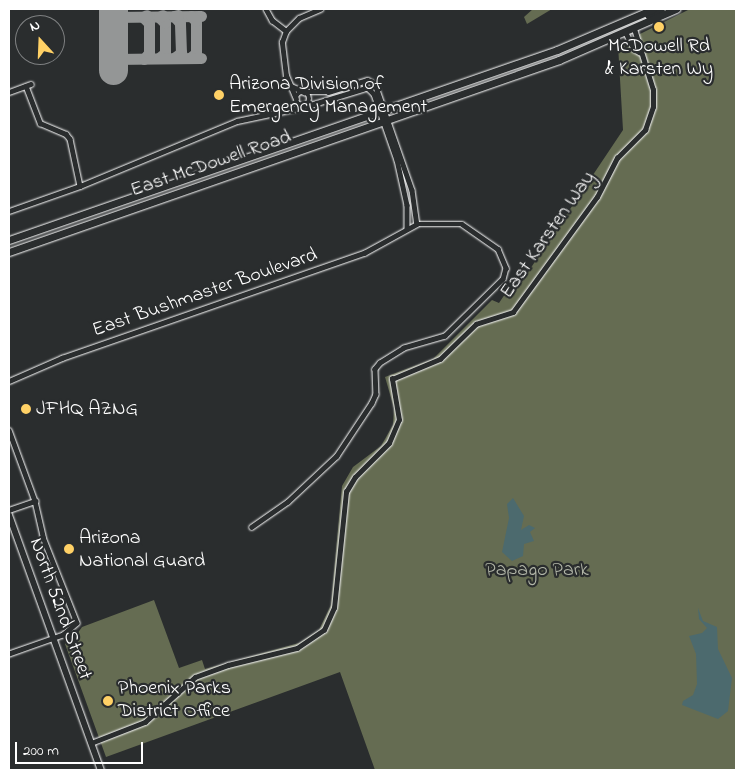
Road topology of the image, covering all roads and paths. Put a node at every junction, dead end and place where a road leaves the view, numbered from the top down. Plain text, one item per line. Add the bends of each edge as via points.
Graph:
1 (266, 9) edge
2 (320, 9) edge
3 (653, 9) edge
4 (661, 9) edge
5 (676, 9) edge
6 (634, 29) junction
7 (286, 31) junction
8 (626, 33) junction
9 (639, 52) junction
10 (289, 85) junction
11 (9, 92) edge
12 (304, 92) junction
13 (296, 99) junction
14 (305, 106) junction
15 (287, 111) junction
16 (383, 112) junction
17 (386, 121) junction
18 (80, 186) junction
19 (9, 211) edge
20 (418, 224) junction
21 (407, 228) junction
22 (9, 240) edge
23 (9, 252) edge
24 (9, 382) edge
25 (9, 430) edge
26 (34, 502) junction
27 (9, 510) edge
28 (9, 515) edge
29 (252, 527) dead end
30 (53, 638) junction
31 (9, 654) edge
32 (92, 743) junction
33 (101, 770) edge

1 - 7 street via 277,25
2 - 7 street via 298,18
3 - 16 main road, East McDowell Road via 557,50
4 - 8 main road via 632,23
5 - 6 main road, East McDowell Road
6 - 8 main road, East McDowell Road
6 - 9 street, East Karsten Way
7 - 10 street via 281,48
8 - 9 street, East Karsten Way via 634,50
8 - 17 main road, East McDowell Road
9 - 32 street, East Karsten Way via 653,90 653,107 645,130 617,158 598,196 519,306 507,316 476,324 440,359 392,379 399,420 389,443 355,477 346,492 334,608 324,630 297,648 228,665 195,677 145,722
10 - 12 street
10 - 13 street
11 - 18 street via 29,85 40,123 70,138
12 - 13 street
12 - 14 street via 310,98
12 - 16 street via 328,92 367,80 377,87
13 - 14 street
13 - 15 street
14 - 15 street
14 - 16 street via 369,89
15 - 18 street via 237,121
16 - 17 street
16 - 22 main road, East McDowell Road
17 - 20 street via 412,190
17 - 21 street via 405,197
17 - 23 main road, East McDowell Road
18 - 19 street
20 - 21 street, East Bushmaster Boulevard
20 - 29 street, East Bushmaster Boulevard via 462,224 477,232 503,257 506,268 503,279 445,336 404,348 380,363 375,369 376,394 372,403 337,456 288,502
21 - 24 street, East Bushmaster Boulevard via 382,246 364,253 69,356
25 - 26 street
26 - 27 street
26 - 30 street via 42,537 67,606 77,623 74,628
28 - 30 main road, North 52nd Street
30 - 31 street
30 - 32 main road, North 52nd Street
32 - 33 main road, North 52nd Street

